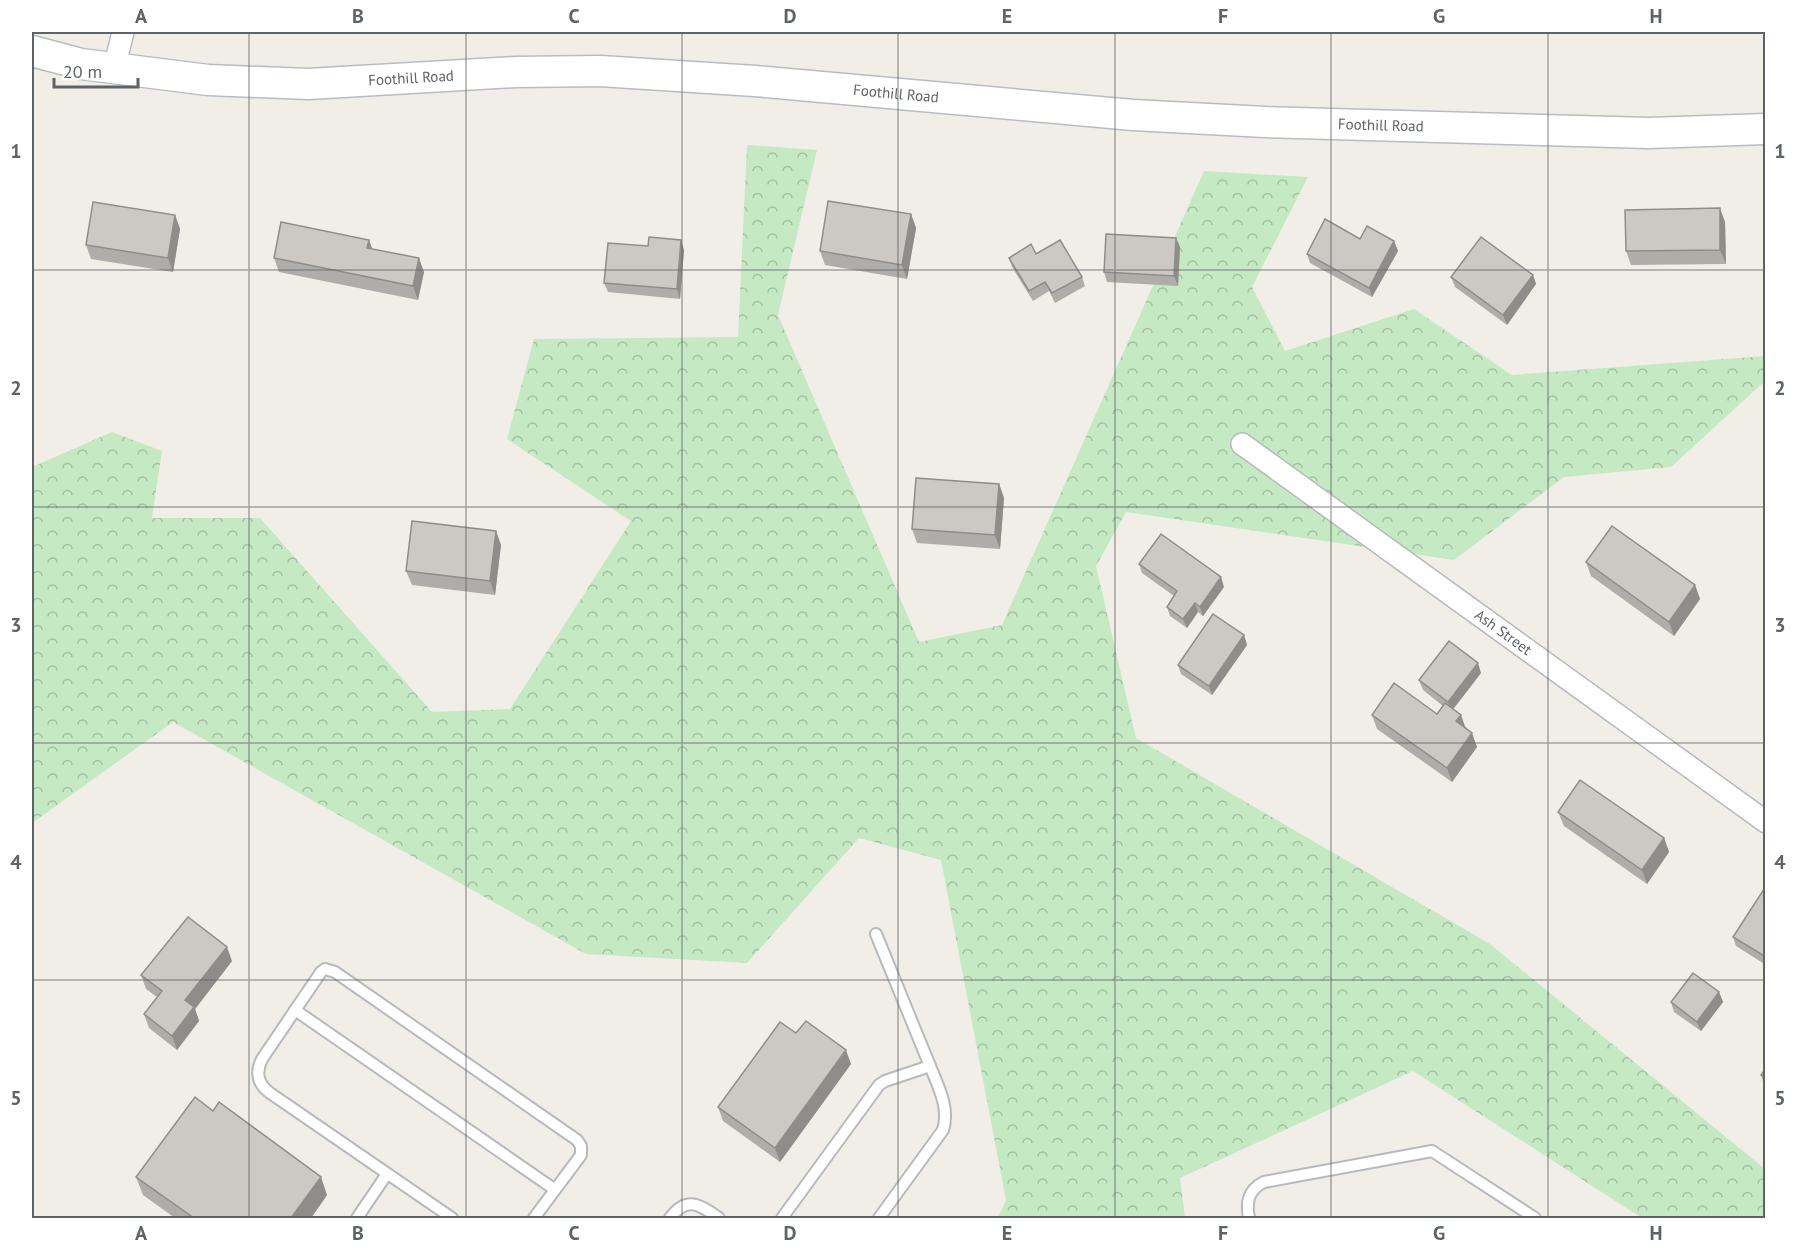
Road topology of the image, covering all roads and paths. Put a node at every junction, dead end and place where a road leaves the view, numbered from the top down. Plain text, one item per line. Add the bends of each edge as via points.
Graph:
1 (123, 32) edge
2 (32, 51) edge
3 (114, 69) junction
4 (1766, 129) edge
5 (1242, 444) dead end
6 (1766, 822) edge
7 (876, 934) dead end
8 (295, 1010) junction
9 (930, 1066) junction
10 (387, 1174) junction
11 (554, 1189) junction
12 (357, 1218) edge
13 (452, 1218) edge
14 (534, 1218) edge
15 (670, 1218) edge
16 (719, 1218) edge
17 (782, 1218) edge
18 (879, 1218) edge
19 (1249, 1218) edge
20 (1535, 1218) edge

1 - 3 street
2 - 3 street, Foothill Road
3 - 4 street, Foothill Road via 208,80 308,84 600,71 1133,115 1265,122 1649,133
5 - 6 street, Ash Street
7 - 9 lane
8 - 10 lane via 262,1059 259,1081 270,1094
8 - 11 lane
8 - 11 lane via 317,975 331,970 565,1130 577,1140 582,1151
9 - 17 lane via 879,1085
9 - 18 lane via 945,1106 943,1130
10 - 12 lane
10 - 13 lane
11 - 14 lane
15 - 16 lane via 679,1208 693,1204
19 - 20 lane via 1249,1197 1264,1182 1432,1151

